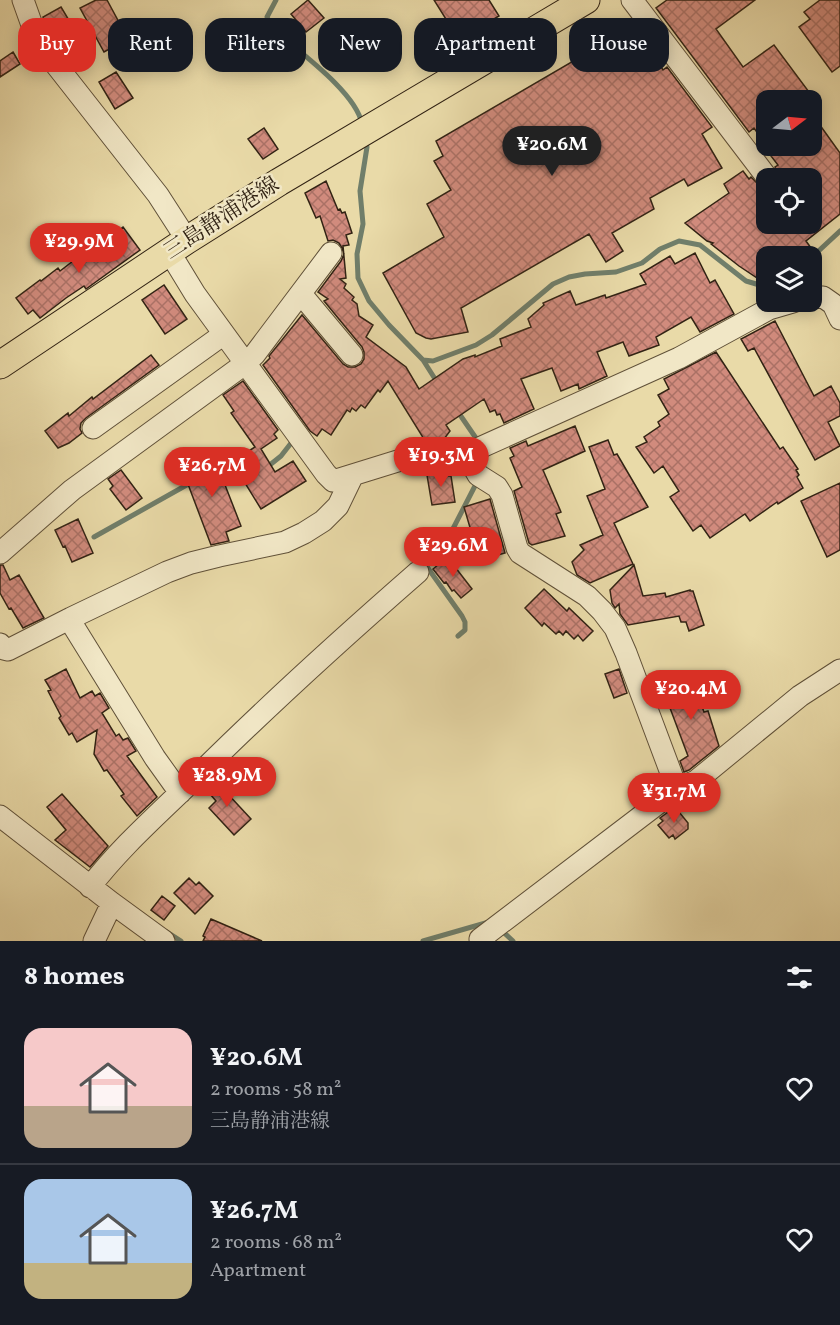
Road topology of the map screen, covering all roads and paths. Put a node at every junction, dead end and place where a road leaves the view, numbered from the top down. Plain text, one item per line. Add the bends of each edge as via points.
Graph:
1 (23, 0) edge
2 (586, 0) edge
3 (632, 0) edge
4 (760, 168) edge
5 (178, 246) junction
6 (331, 253) dead end
7 (301, 294) junction
8 (822, 297) edge
9 (763, 312) edge
10 (840, 319) edge
11 (224, 334) junction
12 (352, 355) dead end
13 (246, 363) junction
14 (0, 365) edge
15 (93, 428) dead end
16 (466, 454) junction
17 (353, 475) junction
18 (0, 553) edge
19 (418, 572) dead end
20 (69, 619) junction
21 (0, 644) edge
22 (840, 670) edge
23 (677, 789) junction
24 (180, 793) junction
25 (0, 816) edge
26 (95, 881) junction
27 (112, 903) junction
28 (478, 940) edge
29 (94, 941) edge
30 (164, 941) edge

1 - 5 street via 38,42 158,195
2 - 5 main road, 三島静浦港線
3 - 4 street
5 - 11 street via 195,294
5 - 14 main road, 三島静浦港線
6 - 7 street
7 - 12 street
7 - 13 street
8 - 10 street via 833,304
9 - 16 street via 679,358
11 - 13 street
11 - 15 street
13 - 17 street via 326,474 333,481
13 - 18 street via 72,490
16 - 17 street via 404,459
16 - 23 street via 478,475 502,495 520,553 587,596 615,628
17 - 20 street via 338,506 304,533 285,542 191,563
19 - 24 street via 255,719
20 - 21 street via 8,650
20 - 24 street
22 - 23 street via 800,696 696,781
23 - 28 street
24 - 26 street
25 - 26 street
26 - 27 street
27 - 29 street
27 - 30 street

